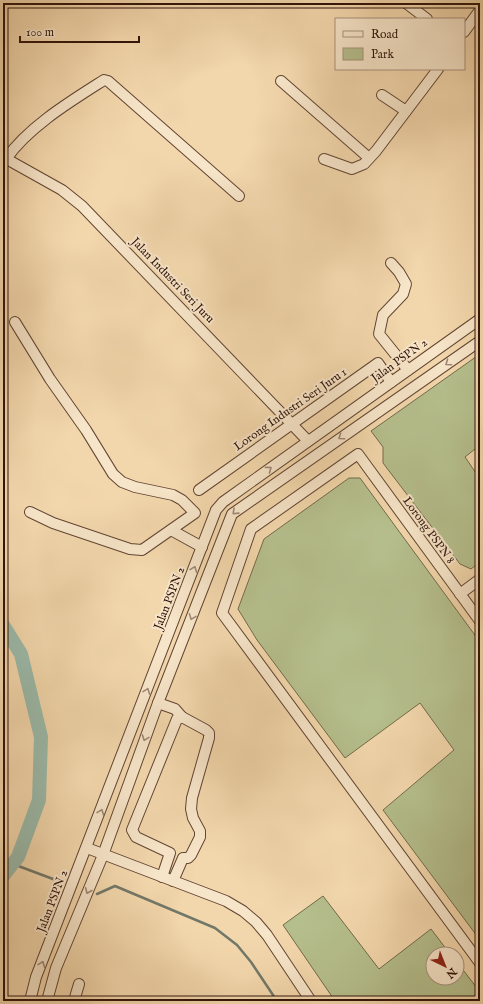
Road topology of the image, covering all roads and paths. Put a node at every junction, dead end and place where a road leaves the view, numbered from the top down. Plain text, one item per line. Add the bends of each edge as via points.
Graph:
1 (406, 3) edge
2 (480, 12) edge
3 (426, 18) edge
4 (465, 31) edge
5 (437, 70) edge
6 (281, 81) dead end
7 (382, 95) dead end
8 (406, 111) junction
9 (4, 158) edge
10 (370, 158) junction
11 (324, 159) dead end
12 (239, 196) dead end
13 (391, 263) dead end
14 (480, 319) edge
15 (15, 322) dead end
16 (480, 341) edge
17 (408, 370) junction
18 (392, 382) junction
19 (292, 424) junction
20 (308, 441) junction
21 (199, 490) dead end
22 (30, 512) dead end
23 (171, 530) junction
24 (202, 547) junction
25 (480, 579) edge
26 (460, 594) junction
27 (480, 621) edge
28 (158, 703) junction
29 (182, 717) junction
30 (87, 848) junction
31 (170, 853) junction
32 (103, 855) junction
33 (183, 858) junction
34 (162, 877) junction
35 (173, 881) junction
36 (480, 963) edge
37 (79, 984) dead end
38 (30, 1001) edge
39 (47, 1001) edge
40 (74, 1001) edge
41 (311, 1001) edge

1 - 3 street
2 - 4 street
5 - 8 street
6 - 10 street
7 - 8 street
8 - 10 street
9 - 12 street via 15,145 63,106 104,80
9 - 19 street, Jalan Industri Seri Juru via 62,190 82,206
10 - 11 street via 352,169
13 - 17 street via 406,284 403,294 383,316 379,334
14 - 17 street, Jalan PSPN 2
15 - 23 street via 113,474 122,482 135,487 173,495 195,513
16 -> 28 street via 232,514
17 - 18 street, Jalan PSPN 2
18 - 19 street, Lorong Industri Seri Juru 1 via 378,363
18 - 20 street, Jalan PSPN 2
19 - 20 street, Jalan Industri Seri Juru
19 - 21 street, Lorong Industri Seri Juru 1
24 -> 20 street, Jalan PSPN 2 via 216,510 223,502
22 - 23 street via 53,523 130,549 142,550
23 - 24 street
30 -> 24 street, Jalan PSPN 2
25 - 26 street
26 - 27 street, Lorong PSPN 8
26 - 36 street, Lorong PSPN 8 via 358,454 251,529 222,613
28 - 29 street via 175,709
28 -> 32 street
29 - 31 street via 177,720 132,830 136,837
29 - 33 street via 209,733 191,809 200,837 191,855
30 - 32 street
38 -> 30 street, Jalan PSPN 2 via 36,977
31 - 33 street
31 - 34 street
32 - 34 street
32 -> 39 street via 56,968
33 - 35 street
34 - 35 street
35 - 41 street via 226,901 256,922
37 - 40 street

